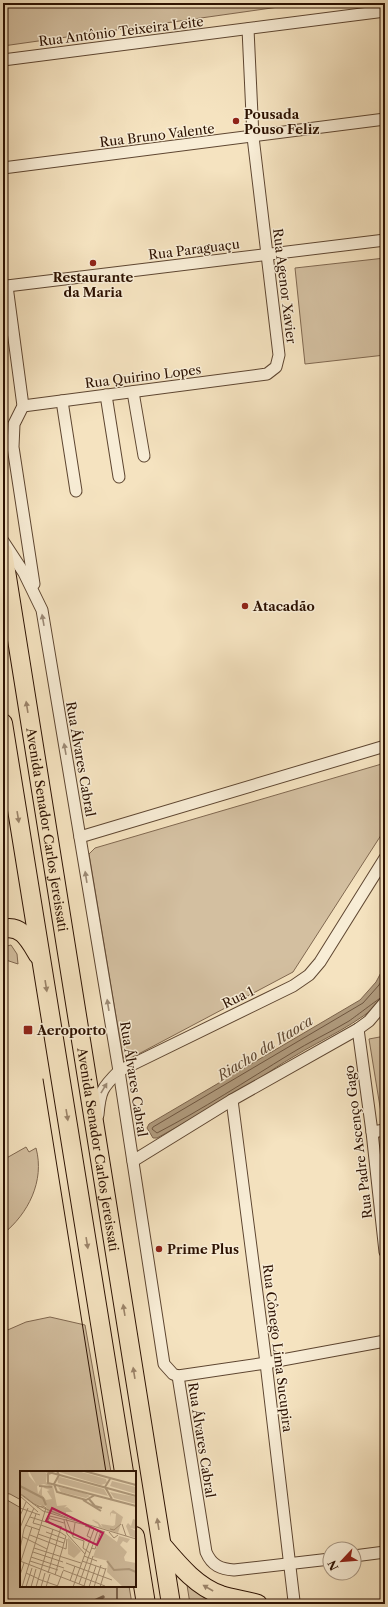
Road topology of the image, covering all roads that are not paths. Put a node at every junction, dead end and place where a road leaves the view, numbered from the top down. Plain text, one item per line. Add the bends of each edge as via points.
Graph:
1 (385, 11) edge
2 (248, 29) junction
3 (3, 60) edge
4 (385, 120) edge
5 (253, 137) junction
6 (3, 168) edge
7 (385, 240) edge
8 (267, 254) junction
9 (5, 285) edge
10 (267, 374) joint
11 (133, 392) junction
12 (106, 395) junction
13 (62, 401) junction
14 (23, 406) junction
15 (144, 456) dead end
16 (119, 477) dead end
17 (76, 491) dead end
18 (3, 541) edge
19 (3, 552) edge
20 (35, 594) junction
21 (3, 723) edge
22 (385, 746) edge
23 (80, 837) junction
24 (385, 858) edge
25 (3, 929) edge
26 (42, 961) junction
27 (385, 1002) edge
28 (358, 1029) junction
29 (118, 1071) junction
30 (232, 1100) junction
31 (385, 1130) edge
32 (372, 1132) junction
33 (96, 1137) junction
34 (133, 1161) junction
35 (385, 1252) edge
36 (385, 1341) edge
37 (266, 1363) junction
38 (178, 1376) junction
39 (124, 1471) edge
40 (136, 1542) edge
41 (162, 1545) junction
42 (385, 1552) edge
43 (362, 1555) edge
44 (322, 1560) edge
45 (290, 1564) junction
46 (294, 1601) dead end
47 (146, 1604) edge
48 (171, 1604) edge
49 (258, 1604) edge

1 - 2 street, Rua Antônio Teixeira Leite
2 - 3 street, Rua Antônio Teixeira Leite
2 - 5 street, Rua Agenor Xavier
4 - 5 street, Rua Bruno Valente
5 - 6 street, Rua Bruno Valente
5 - 8 street, Rua Agenor Xavier
7 - 8 street, Rua Paraguaçu
8 - 9 street, Rua Paraguaçu
8 - 10 street, Rua Agenor Xavier via 279,355 276,367
9 - 14 street
10 - 11 street, Rua Quirino Lopes
11 - 12 street, Rua Quirino Lopes
11 - 15 street
12 - 13 street, Rua Quirino Lopes
12 - 16 street
13 - 14 street, Rua Quirino Lopes
13 - 17 street
14 - 20 street, Rua Álvares Cabral via 14,424 13,447
18 - 20 street, Rua Álvares Cabral via 17,560
33 -> 19 main road, Avenida Senador Carlos Jereissati
23 -> 20 street, Rua Álvares Cabral via 42,610
21 -> 26 main road, Avenida Senador Carlos Jereissati
22 - 23 street
29 -> 23 street, Rua Álvares Cabral
24 - 29 street, Rua 1 via 320,962 309,975 293,986
25 - 26 main road via 17,928 26,936
26 -> 39 main road, Avenida Senador Carlos Jereissati
27 - 28 street via 369,1021
28 - 30 street
28 - 32 street, Rua Padre Ascenço Gago
33 -> 29 street, Rua 1 via 100,1097
29 - 34 street, Rua Álvares Cabral
30 - 34 street
30 - 37 street, Rua Cônego Lima Sucupira
31 - 32 street
32 - 35 street, Rua Padre Ascenço Gago
41 -> 33 main road, Avenida Senador Carlos Jereissati
34 - 38 street, Rua Álvares Cabral via 162,1356 168,1370
36 - 37 street
37 - 38 street
37 - 45 street, Rua Cônego Lima Sucupira
38 - 45 street, Rua Álvares Cabral via 206,1552 211,1561 223,1569 234,1570
40 - 47 main road
41 - 48 main road, Avenida Senador Carlos Jereissati
49 -> 41 main road via 208,1589 180,1566
42 - 43 street
44 - 45 street
45 - 46 street, Rua Cônego Lima Sucupira

